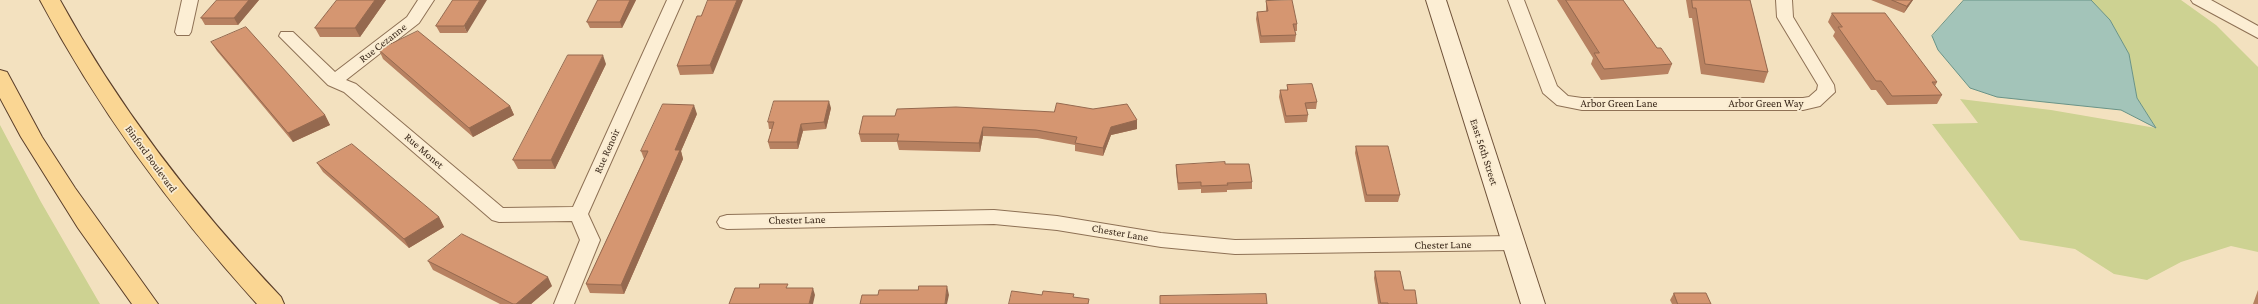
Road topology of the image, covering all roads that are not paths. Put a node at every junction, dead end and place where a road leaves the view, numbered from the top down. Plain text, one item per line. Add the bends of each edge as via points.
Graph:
1 (50, 0) edge
2 (190, 0) edge
3 (426, 0) edge
4 (675, 0) edge
5 (1436, 0) edge
6 (1516, 0) edge
7 (1784, 0) edge
8 (2199, 0) edge
9 (184, 32) dead end
10 (2258, 33) edge
11 (287, 36) dead end
12 (0, 76) edge
13 (334, 80) junction
14 (1694, 104) joint
15 (579, 214) junction
16 (727, 222) dead end
17 (1513, 243) junction
18 (146, 304) edge
19 (272, 304) edge
20 (564, 304) edge
21 (1532, 304) edge

1 - 19 main road, Binford Boulevard via 72,42 136,138 222,249
2 - 9 street
3 - 13 street, Rue Cezanne via 413,20
4 - 15 street, Rue Renoir
5 - 17 street, East 56th Street
6 - 14 street, Arbor Green Lane via 1549,89 1556,97 1577,104
7 - 14 street, Arbor Green Way via 1785,17 1826,85 1824,95 1814,102 1803,104
8 - 10 street
11 - 13 street, Rue Monet
12 - 18 main road via 59,182 116,266
13 - 15 street, Rue Monet via 350,88 499,215
15 - 20 street via 590,240
16 - 17 street, Chester Lane via 994,217 1057,223 1161,240 1235,247
17 - 21 street, East 56th Street

